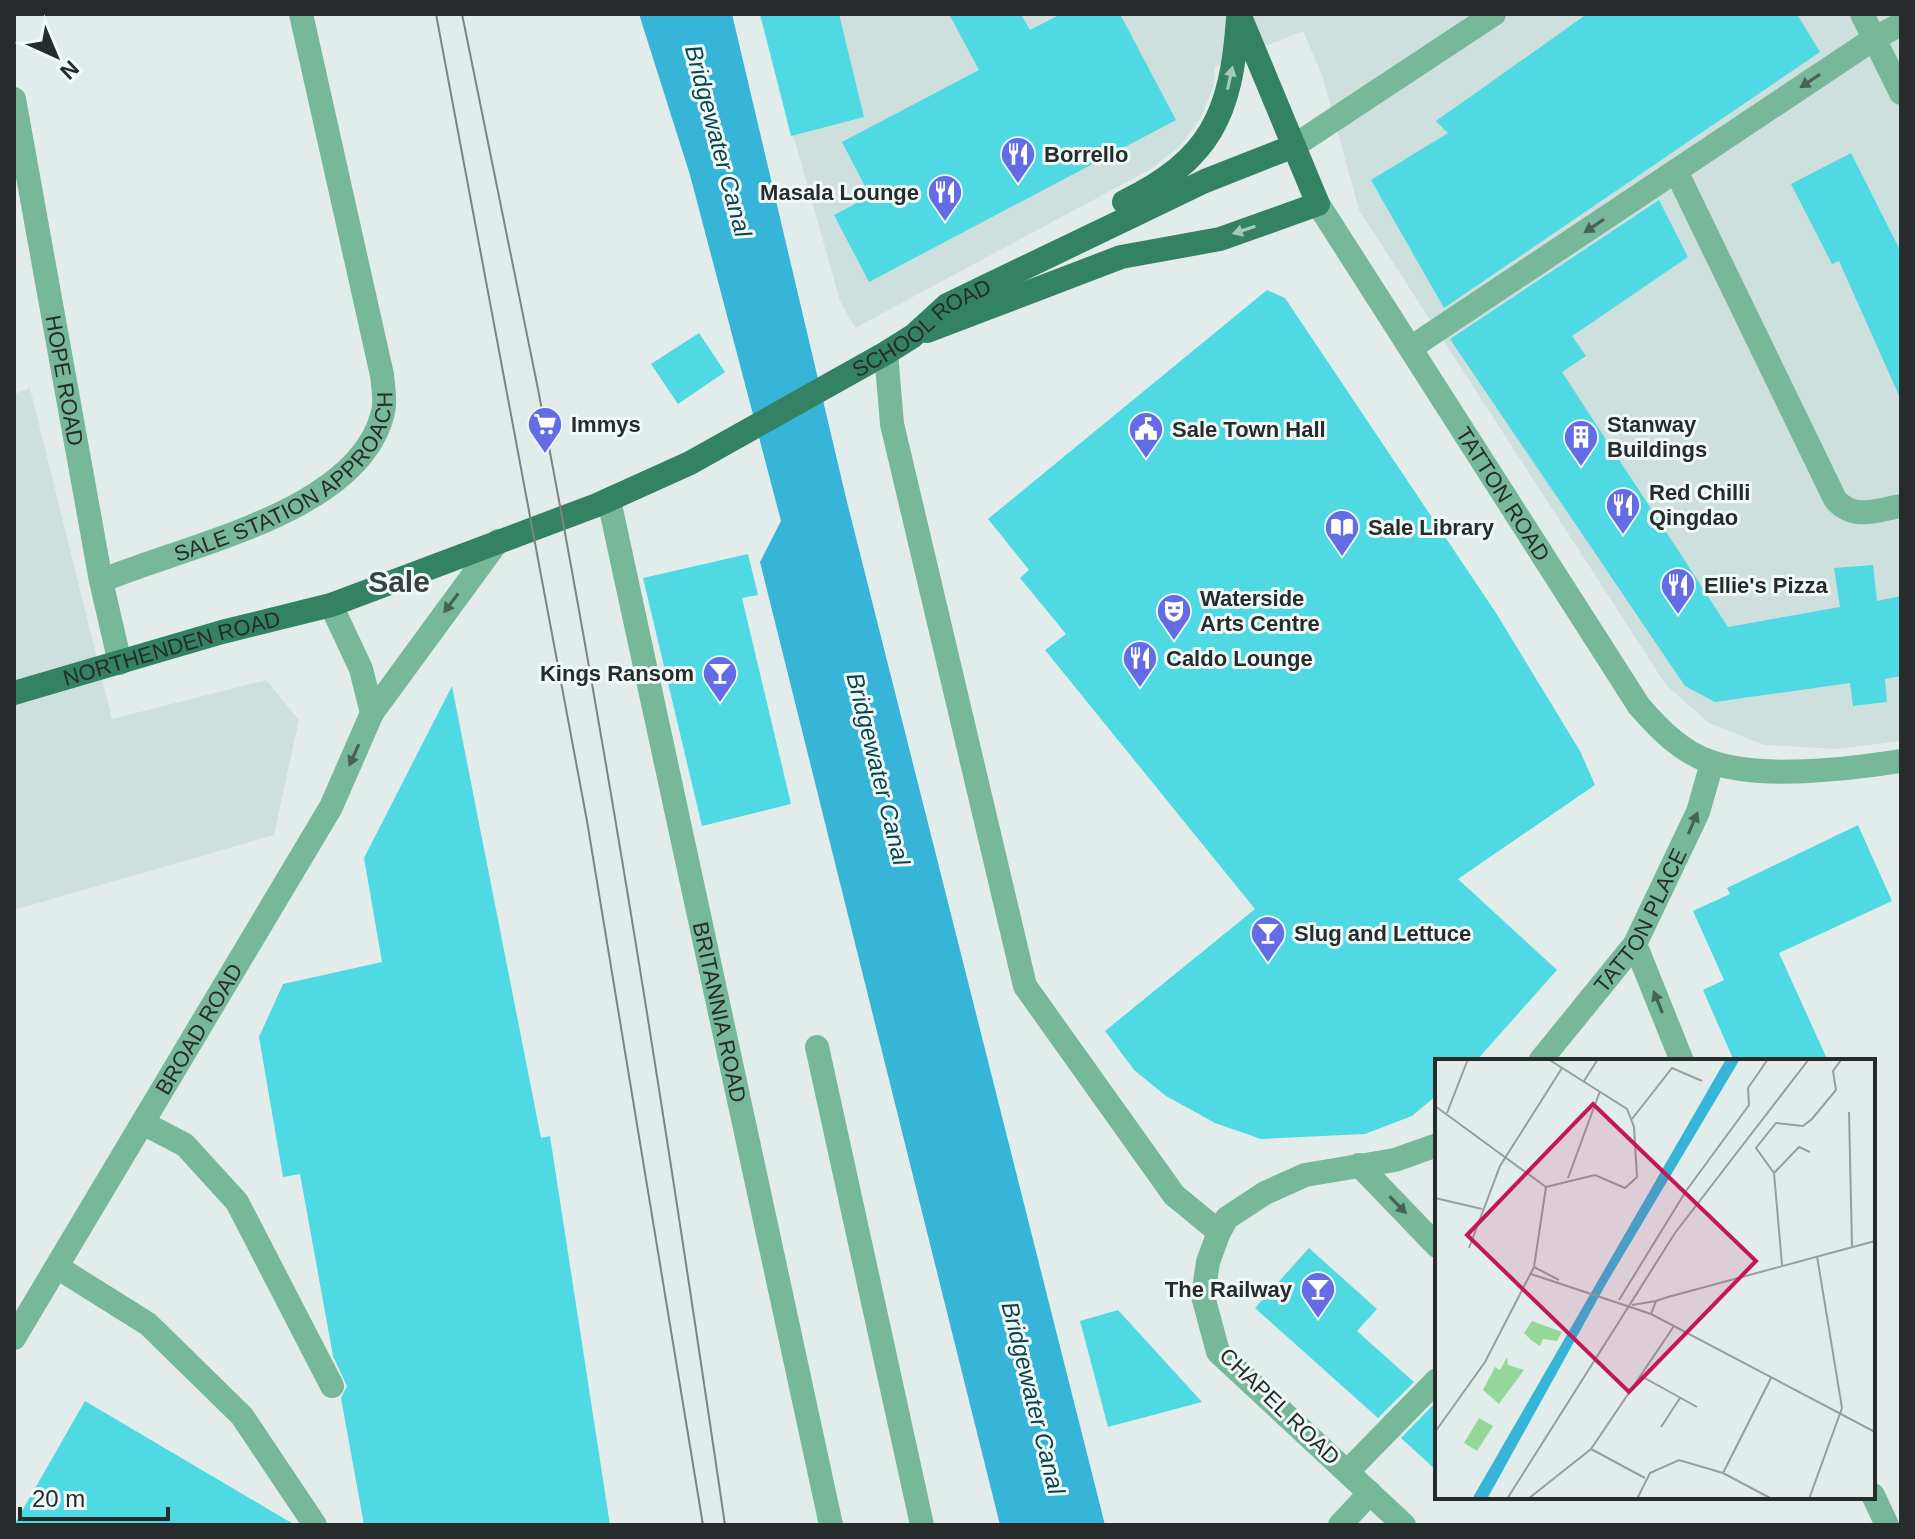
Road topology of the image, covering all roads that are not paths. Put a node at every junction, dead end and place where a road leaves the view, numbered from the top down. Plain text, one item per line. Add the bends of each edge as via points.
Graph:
1 (301, 14) edge
2 (1239, 14) edge
3 (1494, 14) edge
4 (1862, 14) edge
5 (1901, 24) edge
6 (1875, 38) junction
7 (1901, 93) edge
8 (14, 99) edge
9 (1294, 146) junction
10 (20, 164) edge
11 (1676, 171) junction
12 (1318, 204) junction
13 (947, 305) junction
14 (913, 336) junction
15 (1412, 347) junction
16 (886, 353) junction
17 (603, 502) junction
18 (1901, 506) edge
19 (498, 541) junction
20 (101, 581) junction
21 (331, 605) junction
22 (120, 663) junction
23 (14, 693) edge
24 (372, 713) junction
25 (1901, 761) edge
26 (1712, 763) junction
27 (1635, 944) junction
28 (817, 1047) dead end
29 (1542, 1059) edge
30 (1681, 1059) edge
31 (143, 1123) junction
32 (1435, 1146) edge
33 (1359, 1165) junction
34 (1219, 1232) junction
35 (1435, 1244) edge
36 (57, 1267) junction
37 (14, 1338) edge
38 (1435, 1382) edge
39 (332, 1386) dead end
40 (1348, 1471) junction
41 (1370, 1493) junction
42 (1875, 1499) edge
43 (315, 1525) edge
44 (831, 1525) edge
45 (922, 1525) edge
46 (1340, 1525) edge
47 (1404, 1525) edge
48 (1887, 1525) edge

1 - 20 street, SALE STATION APPROACH via 382,375 384,410 356,464 314,495
2 - 9 main road
13 -> 2 main road via 987,269 1148,190 1196,156 1228,92
3 - 9 street, SCHOOL ROAD
4 - 6 street
5 - 6 street
6 - 7 street
6 -> 11 street
8 - 10 street, HOPE ROAD
9 - 12 main road
9 - 13 main road, SCHOOL ROAD via 1205,181
10 - 20 street, HOPE ROAD
11 -> 15 street
11 - 18 street via 1835,499 1856,514
12 -> 14 main road via 1220,239 1121,257
12 - 15 street, TATTON ROAD
13 - 14 main road, SCHOOL ROAD
14 - 16 main road, SCHOOL ROAD
15 - 26 street, TATTON ROAD via 1639,706 1661,731
16 - 17 main road, SCHOOL ROAD via 690,463
16 - 34 street via 892,424 1025,986 1174,1195
17 - 19 main road, SCHOOL ROAD
17 - 44 street, BRITANNIA ROAD
19 - 21 main road, SCHOOL ROAD
19 -> 24 street, BROAD ROAD
20 - 22 street, HOPE ROAD
21 - 22 main road, NORTHENDEN ROAD
21 - 24 street via 361,669
22 - 23 main road, NORTHENDEN ROAD
24 -> 31 street, BROAD ROAD via 331,807
25 - 26 street via 1833,771
27 -> 26 street, TATTON PLACE via 1698,812
27 - 29 street, TATTON PLACE
30 -> 27 street
28 - 45 street
31 - 36 street, BROAD ROAD
31 - 39 street via 185,1145 237,1202
32 - 33 street via 1395,1160
33 - 34 street, CHAPEL ROAD via 1305,1175 1265,1193 1227,1218
33 -> 35 street
34 - 40 street, CHAPEL ROAD via 1203,1296 1218,1352
36 - 37 street, BROAD ROAD
36 - 43 street via 148,1324 242,1416
38 - 40 street
40 - 41 street, CHAPEL ROAD
41 - 46 street
41 - 47 street, CHAPEL ROAD
42 - 48 street

